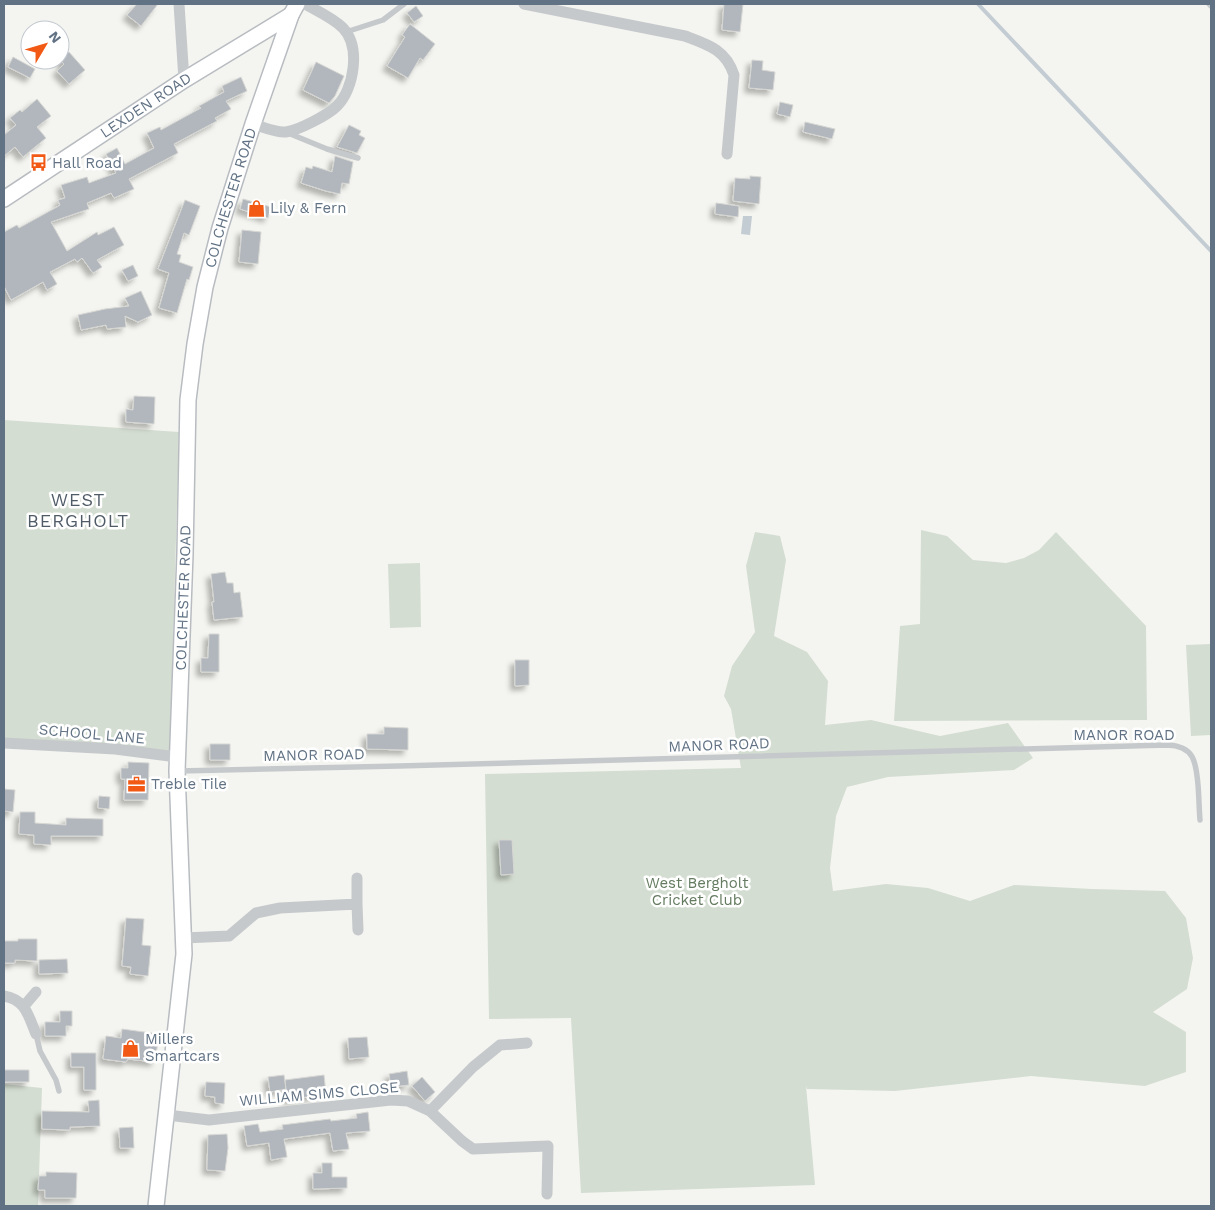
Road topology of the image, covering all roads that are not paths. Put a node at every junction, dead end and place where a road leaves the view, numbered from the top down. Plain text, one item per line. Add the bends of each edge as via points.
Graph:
1 (179, 4) edge
2 (304, 4) edge
3 (404, 4) edge
4 (524, 4) edge
5 (294, 9) edge
6 (346, 32) junction
7 (184, 80) junction
8 (253, 124) junction
9 (286, 132) junction
10 (727, 154) dead end
11 (358, 158) dead end
12 (4, 199) edge
13 (4, 743) edge
14 (177, 764) junction
15 (1200, 820) dead end
16 (357, 878) dead end
17 (357, 904) junction
18 (358, 930) dead end
19 (184, 938) junction
20 (36, 992) dead end
21 (4, 996) edge
22 (24, 1006) junction
23 (36, 1034) joint
24 (527, 1043) dead end
25 (59, 1091) dead end
26 (430, 1111) junction
27 (167, 1115) junction
28 (547, 1194) dead end
29 (156, 1206) edge

1 - 7 street
2 - 6 street via 335,21
3 - 6 lane via 383,20
4 - 10 street via 685,36 723,54 734,75
5 - 7 main road, LEXDEN ROAD
5 - 8 main road, COLCHESTER ROAD
6 - 9 street via 354,64 342,100 320,119
7 - 12 main road, LEXDEN ROAD
8 - 9 street
8 - 14 main road, COLCHESTER ROAD via 220,228 206,287 188,400
9 - 11 lane
13 - 14 street, SCHOOL LANE via 115,749
14 - 15 lane, MANOR ROAD via 428,766 1167,744 1178,745 1190,752 1197,764
14 - 19 main road, COLCHESTER ROAD
16 - 17 street
17 - 18 street
17 - 19 street via 280,908 256,913 229,936
19 - 27 main road, COLCHESTER ROAD
20 - 22 street
21 - 22 street via 15,998
22 - 23 street
23 - 25 lane via 40,1051
24 - 26 street via 500,1045 473,1067
26 - 27 street, WILLIAM SIMS CLOSE via 408,1101 392,1100 209,1120
26 - 28 street, WILLIAM SIMS CLOSE via 473,1149 548,1146
27 - 29 main road, COLCHESTER ROAD

